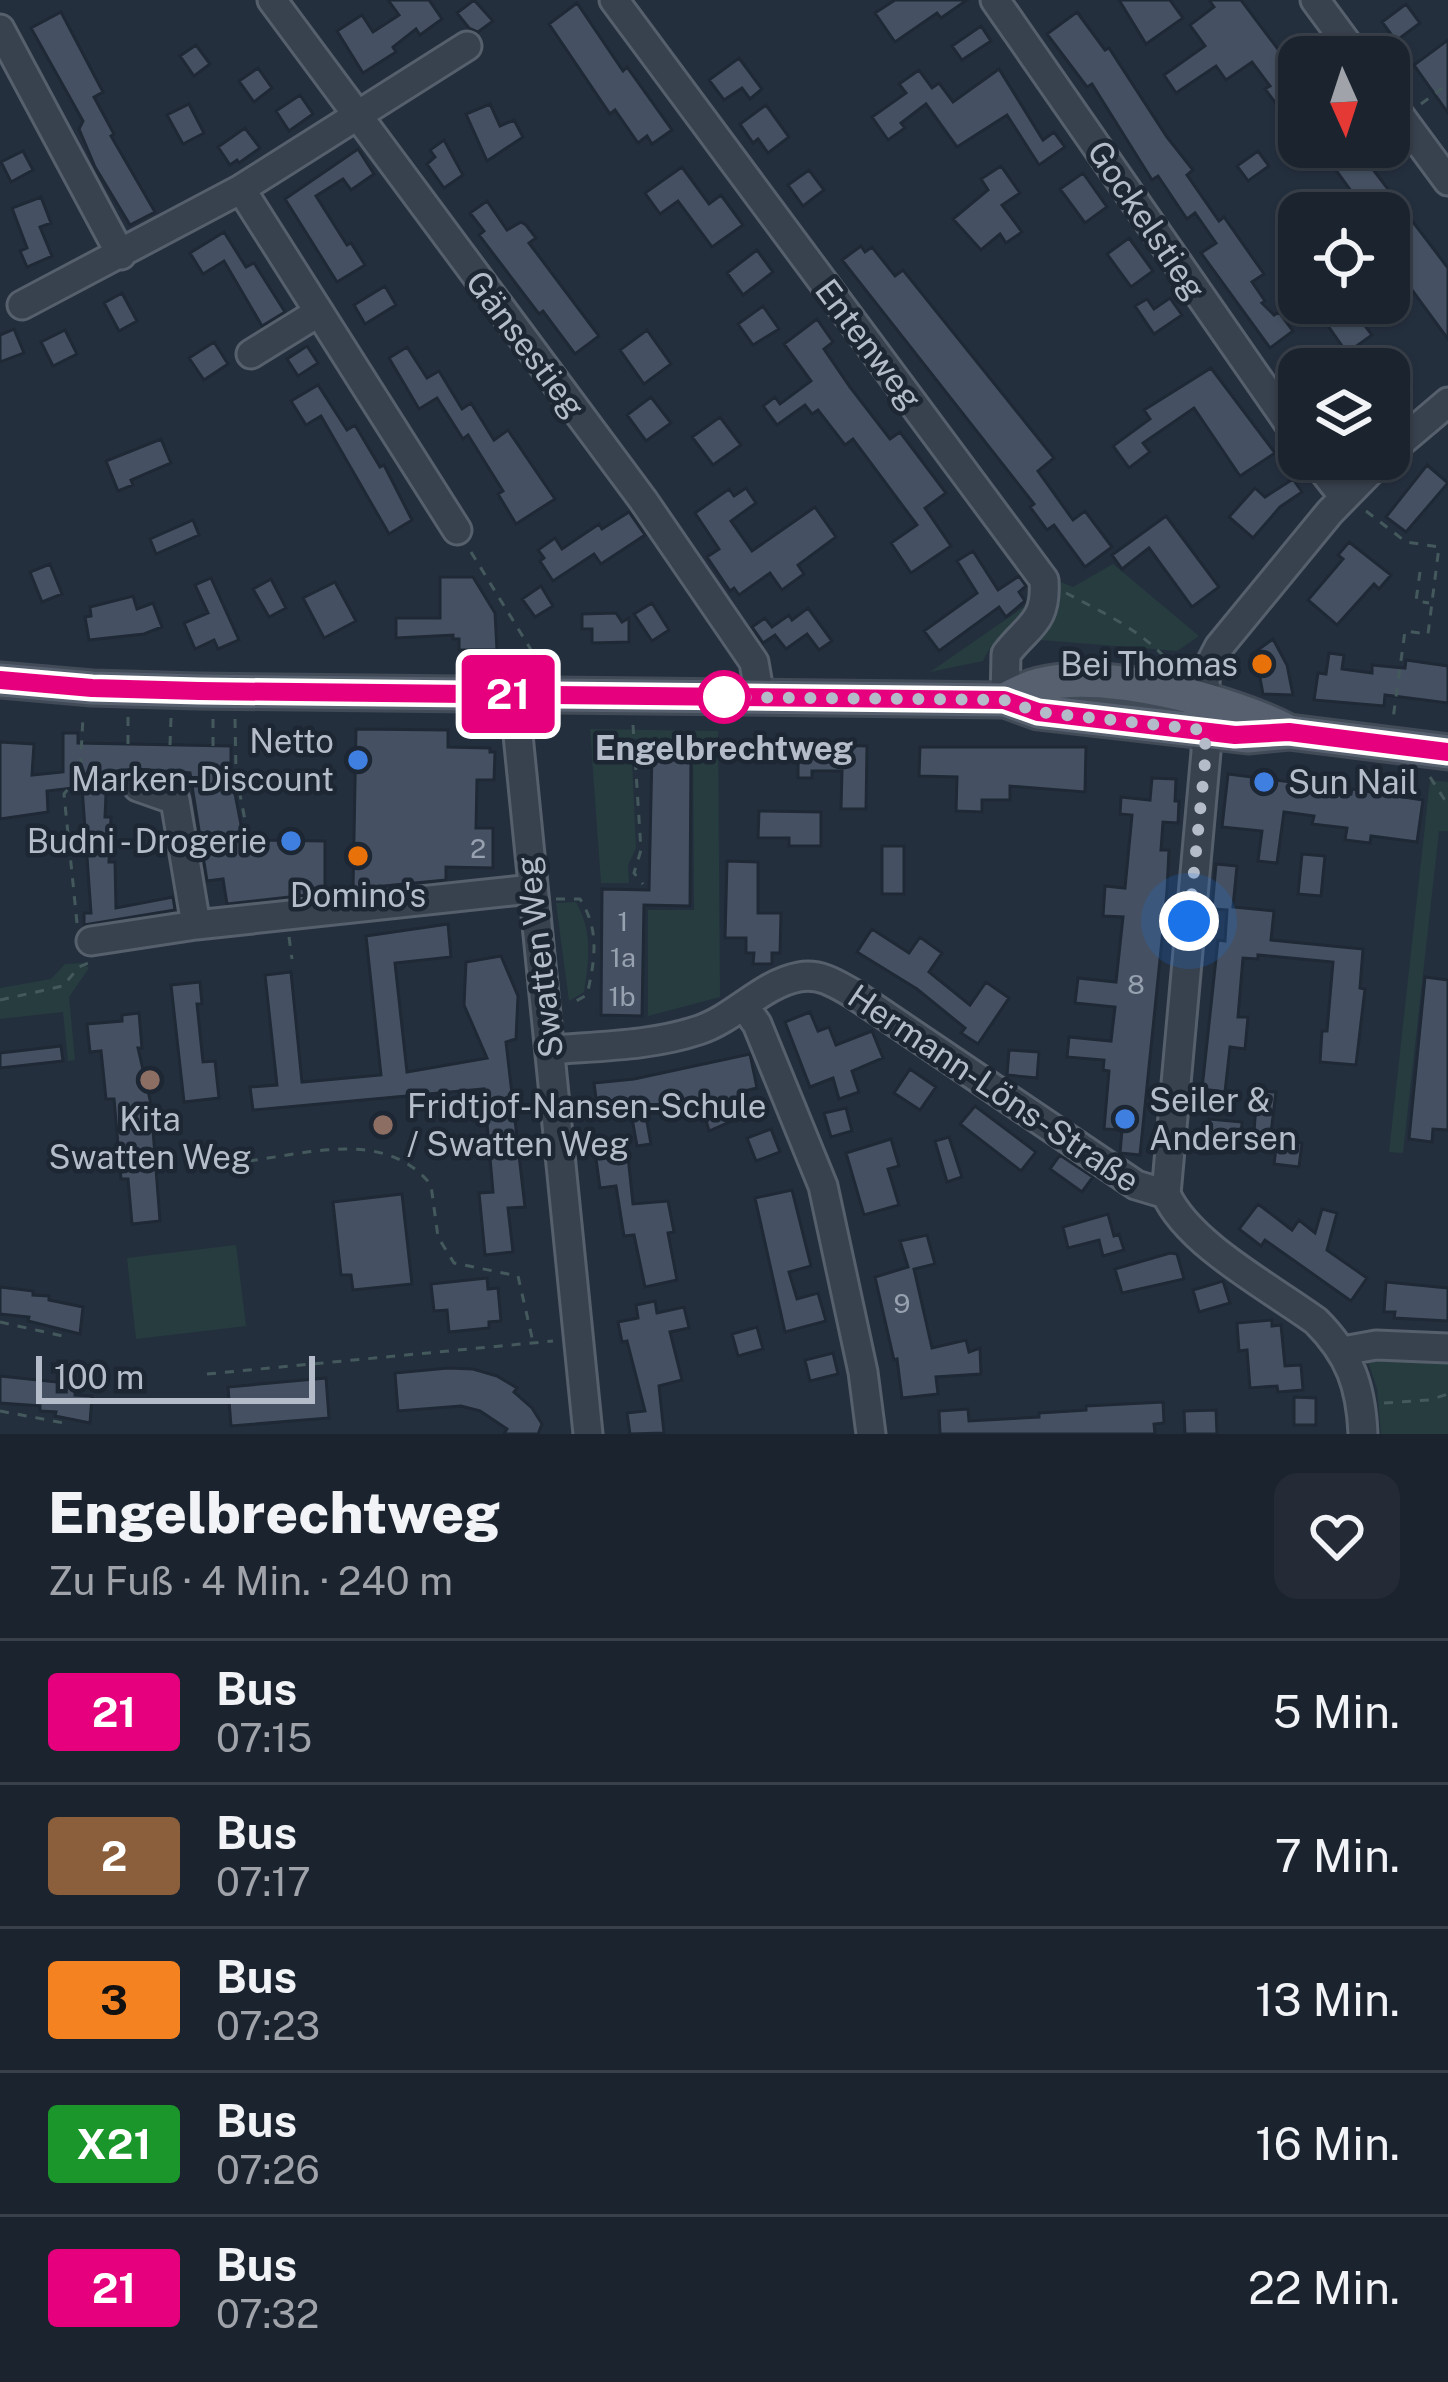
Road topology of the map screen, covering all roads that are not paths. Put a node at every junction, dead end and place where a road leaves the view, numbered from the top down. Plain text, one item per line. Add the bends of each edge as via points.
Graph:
1 (272, 0) edge
2 (614, 0) edge
3 (995, 0) edge
4 (1316, 0) edge
5 (0, 29) edge
6 (1342, 36) edge
7 (467, 46) dead end
8 (356, 115) junction
9 (1410, 118) edge
10 (1448, 181) edge
11 (241, 189) junction
12 (121, 255) junction
13 (22, 305) dead end
14 (319, 312) junction
15 (251, 354) dead end
16 (1278, 408) edge
17 (1444, 413) edge
18 (1410, 437) edge
19 (1333, 480) edge
20 (1367, 480) edge
21 (1352, 502) junction
22 (457, 530) road end
23 (0, 680) edge
24 (514, 694) junction
25 (760, 697) junction
26 (1004, 700) junction
27 (1203, 715) junction
28 (1439, 764) edge
29 (138, 788) dead end
30 (539, 894) junction
31 (196, 925) junction
32 (91, 941) road end
33 (744, 1006) junction
34 (550, 1050) junction
35 (1166, 1194) junction
36 (1448, 1348) edge
37 (1343, 1352) junction
38 (588, 1434) edge
39 (871, 1434) edge
40 (1363, 1434) edge

1 - 8 street, Gänsestieg
2 - 26 street, Entenweg via 1044,580 1039,620 1006,654
3 - 16 street, Gockelstieg
4 - 6 street
5 - 12 street
7 - 8 street
8 - 11 street
8 - 25 street, Gänsestieg via 643,500 754,662
9 - 10 street
11 - 12 street
11 - 14 street
12 - 13 street
14 - 15 street
14 - 22 street
17 - 18 street
19 - 21 street
20 - 21 street
21 - 27 street via 1219,647 1205,674
23 - 24 main road
24 - 25 main road
24 - 30 street, Swatten Weg
25 - 26 main road
26 - 27 main road via 1038,712
27 - 28 main road via 1248,736 1289,732
27 - 35 street
29 - 31 street via 175,800
30 - 31 street
30 - 34 street, Swatten Weg
31 - 32 street
33 - 34 street, Hermann-Löns-Straße via 670,1037
33 - 35 street, Hermann-Löns-Straße via 797,977 831,980 1136,1185
33 - 39 street via 823,1186
34 - 38 street, Swatten Weg
35 - 37 street via 1183,1224 1316,1321
36 - 37 street
37 - 40 street via 1358,1386

